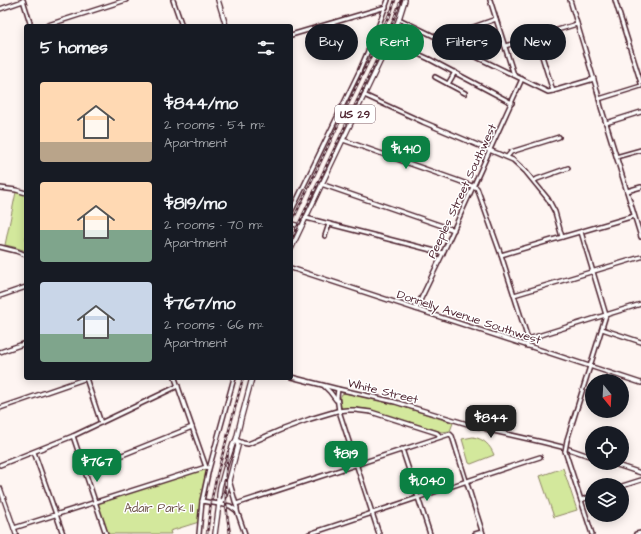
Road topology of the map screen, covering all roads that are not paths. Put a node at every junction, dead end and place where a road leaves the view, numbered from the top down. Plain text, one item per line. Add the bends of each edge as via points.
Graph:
1 (126, 0) edge
2 (173, 0) edge
3 (218, 0) edge
4 (388, 0) edge
5 (406, 0) edge
6 (490, 0) edge
7 (570, 0) edge
8 (615, 0) edge
9 (23, 1) edge
10 (386, 7) junction
11 (0, 8) edge
12 (399, 19) junction
13 (496, 19) junction
14 (30, 24) edge
15 (51, 24) edge
16 (179, 24) edge
17 (225, 24) edge
18 (397, 24) edge
19 (482, 24) edge
20 (577, 24) junction
21 (566, 27) edge
22 (293, 35) edge
23 (432, 35) edge
24 (510, 45) edge
25 (505, 46) junction
26 (424, 57) edge
27 (381, 60) edge
28 (484, 60) edge
29 (543, 60) edge
30 (454, 72) junction
31 (514, 75) junction
32 (435, 77) dead end
33 (522, 79) junction
34 (594, 79) junction
35 (641, 83) edge
36 (448, 84) junction
37 (641, 86) edge
38 (553, 91) junction
39 (465, 93) dead end
40 (364, 95) junction
41 (599, 99) junction
42 (512, 103) junction
43 (641, 112) edge
44 (606, 123) junction
45 (559, 137) dead end
46 (342, 140) junction
47 (641, 150) edge
48 (490, 151) junction
49 (507, 157) junction
50 (616, 158) junction
51 (568, 168) dead end
52 (534, 181) junction
53 (322, 184) junction
54 (474, 187) junction
55 (641, 187) edge
56 (0, 188) edge
57 (627, 191) junction
58 (24, 192) edge
59 (293, 208) edge
60 (634, 216) junction
61 (306, 218) junction
62 (293, 224) edge
63 (329, 224) junction
64 (301, 227) junction
65 (454, 230) junction
66 (581, 232) junction
67 (325, 236) dead end
68 (562, 237) junction
69 (641, 237) edge
70 (293, 245) edge
71 (0, 247) edge
72 (24, 253) edge
73 (443, 253) junction
74 (501, 256) junction
75 (641, 257) edge
76 (293, 269) edge
77 (593, 271) junction
78 (24, 288) edge
79 (514, 295) junction
80 (0, 296) edge
81 (641, 304) edge
82 (416, 309) junction
83 (606, 315) junction
84 (602, 329) junction
85 (528, 339) junction
86 (641, 342) edge
87 (24, 344) edge
88 (527, 346) junction
89 (0, 352) edge
90 (590, 366) junction
91 (293, 378) edge
92 (80, 380) edge
93 (87, 380) edge
94 (176, 380) edge
95 (233, 380) edge
96 (251, 380) edge
97 (641, 383) edge
98 (322, 385) junction
99 (178, 386) junction
100 (338, 389) junction
101 (337, 401) junction
102 (0, 408) edge
103 (339, 411) junction
104 (101, 423) junction
105 (192, 427) junction
106 (73, 436) junction
107 (440, 436) junction
108 (236, 440) junction
109 (402, 449) junction
110 (34, 452) junction
111 (585, 455) edge
112 (540, 457) dead end
113 (0, 464) edge
114 (356, 464) junction
115 (208, 468) junction
116 (629, 469) edge
117 (84, 470) junction
118 (641, 473) edge
119 (229, 480) junction
120 (641, 480) edge
121 (466, 481) junction
122 (629, 484) edge
123 (0, 488) edge
124 (418, 497) junction
125 (585, 499) edge
126 (202, 500) junction
127 (581, 500) junction
128 (95, 502) junction
129 (219, 504) junction
130 (237, 504) junction
131 (237, 511) junction
132 (373, 513) junction
133 (56, 515) junction
134 (14, 528) junction
135 (641, 532) edge
136 (482, 533) edge
137 (16, 534) edge
138 (63, 534) edge
139 (106, 534) edge
140 (198, 534) edge
141 (215, 534) edge
142 (245, 534) edge
143 (309, 534) edge
144 (379, 534) edge
145 (430, 534) edge
146 (475, 534) edge
147 (592, 534) edge
148 (636, 534) edge

1 - 15 street
2 - 16 street
3 - 17 main road
4 - 10 street
5 - 12 main road, US 29
6 - 13 street
7 - 20 street
8 - 35 street
9 - 11 street
9 - 14 street
10 - 22 street
10 - 59 street via 359,72
12 - 18 main road, US 29
12 - 23 street
13 - 19 street
13 - 25 street
20 - 21 street
20 - 34 street
24 - 25 street
25 - 31 street
26 - 30 street
27 - 40 main road, US 29
28 - 31 street
29 - 38 street
30 - 36 street
30 - 42 street
31 - 33 street
32 - 36 street
33 - 38 street via 548,92
33 - 42 street, Peeples Street Southwest
34 - 38 street
34 - 41 street
36 - 39 street
37 - 41 street
40 - 46 main road, US 29
40 - 48 street
41 - 44 street
42 - 48 street, Peeples Street Southwest
43 - 44 street
44 - 50 street
45 - 49 street via 511,152
46 - 53 main road, US 29
46 - 54 street
47 - 50 street
48 - 49 street
48 - 54 street, Peeples Street Southwest
49 - 52 street via 518,163
50 - 57 street
51 - 52 street
52 - 68 street via 552,206
53 - 61 main road, US 29
53 - 65 street
54 - 65 street, Peeples Street Southwest
54 - 74 street via 479,190
55 - 57 street
56 - 58 street
57 - 60 street
60 - 66 street
60 - 69 street
61 - 63 street
61 - 64 main road, US 29
62 - 64 main road
63 - 67 street
63 - 73 street
64 - 70 main road, US 29
65 - 73 street, Peeples Street Southwest
66 - 68 street
66 - 77 street
68 - 74 street
71 - 72 street
73 - 82 street, Peeples Street Southwest
74 - 79 street
75 - 77 street
76 - 82 street, Donnelly Avenue Southwest
77 - 79 street
77 - 83 street
78 - 80 street
79 - 85 street
81 - 83 street
82 - 88 street, Donnelly Avenue Southwest
83 - 84 street
83 - 85 street
84 - 86 street
84 - 90 street
85 - 88 street
87 - 89 street
88 - 90 street, Donnelly Avenue Southwest
90 - 97 street, Donnelly Avenue Southwest
90 - 127 street, bridge via 565,451
91 - 98 street, White Street
92 - 102 street
93 - 104 street
94 - 99 street
95 - 115 street
96 - 108 main road
98 - 100 street, White Street
98 - 101 street
99 - 104 street
99 - 105 street
100 - 101 street
100 - 111 street, White Street via 395,402 469,425 497,430
101 - 103 street
103 - 107 street via 371,412
103 - 108 street via 303,421 248,444
103 - 114 street
104 - 106 street
105 - 115 street
105 - 117 street
106 - 110 street
106 - 117 street
107 - 109 street
107 - 121 street via 452,436
108 - 119 main road via 238,446
108 - 129 main road via 226,465
109 - 114 street
109 - 124 street
110 - 113 street
110 - 133 street
112 - 121 street
114 - 130 street
114 - 132 street
115 - 126 street
115 - 128 street
116 - 118 street
117 - 128 street
119 - 129 main road via 224,499
119 - 130 street
120 - 122 street
121 - 124 street
121 - 136 street
123 - 134 main road
124 - 132 street
124 - 145 street
125 - 127 street
126 - 129 street
126 - 140 street
127 - 147 street
128 - 133 street
128 - 139 street
129 - 131 street via 230,506
129 - 141 main road
130 - 131 street
131 - 142 street
132 - 143 street
132 - 144 street
133 - 134 street
133 - 138 street
134 - 137 main road
135 - 148 street
136 - 146 street

